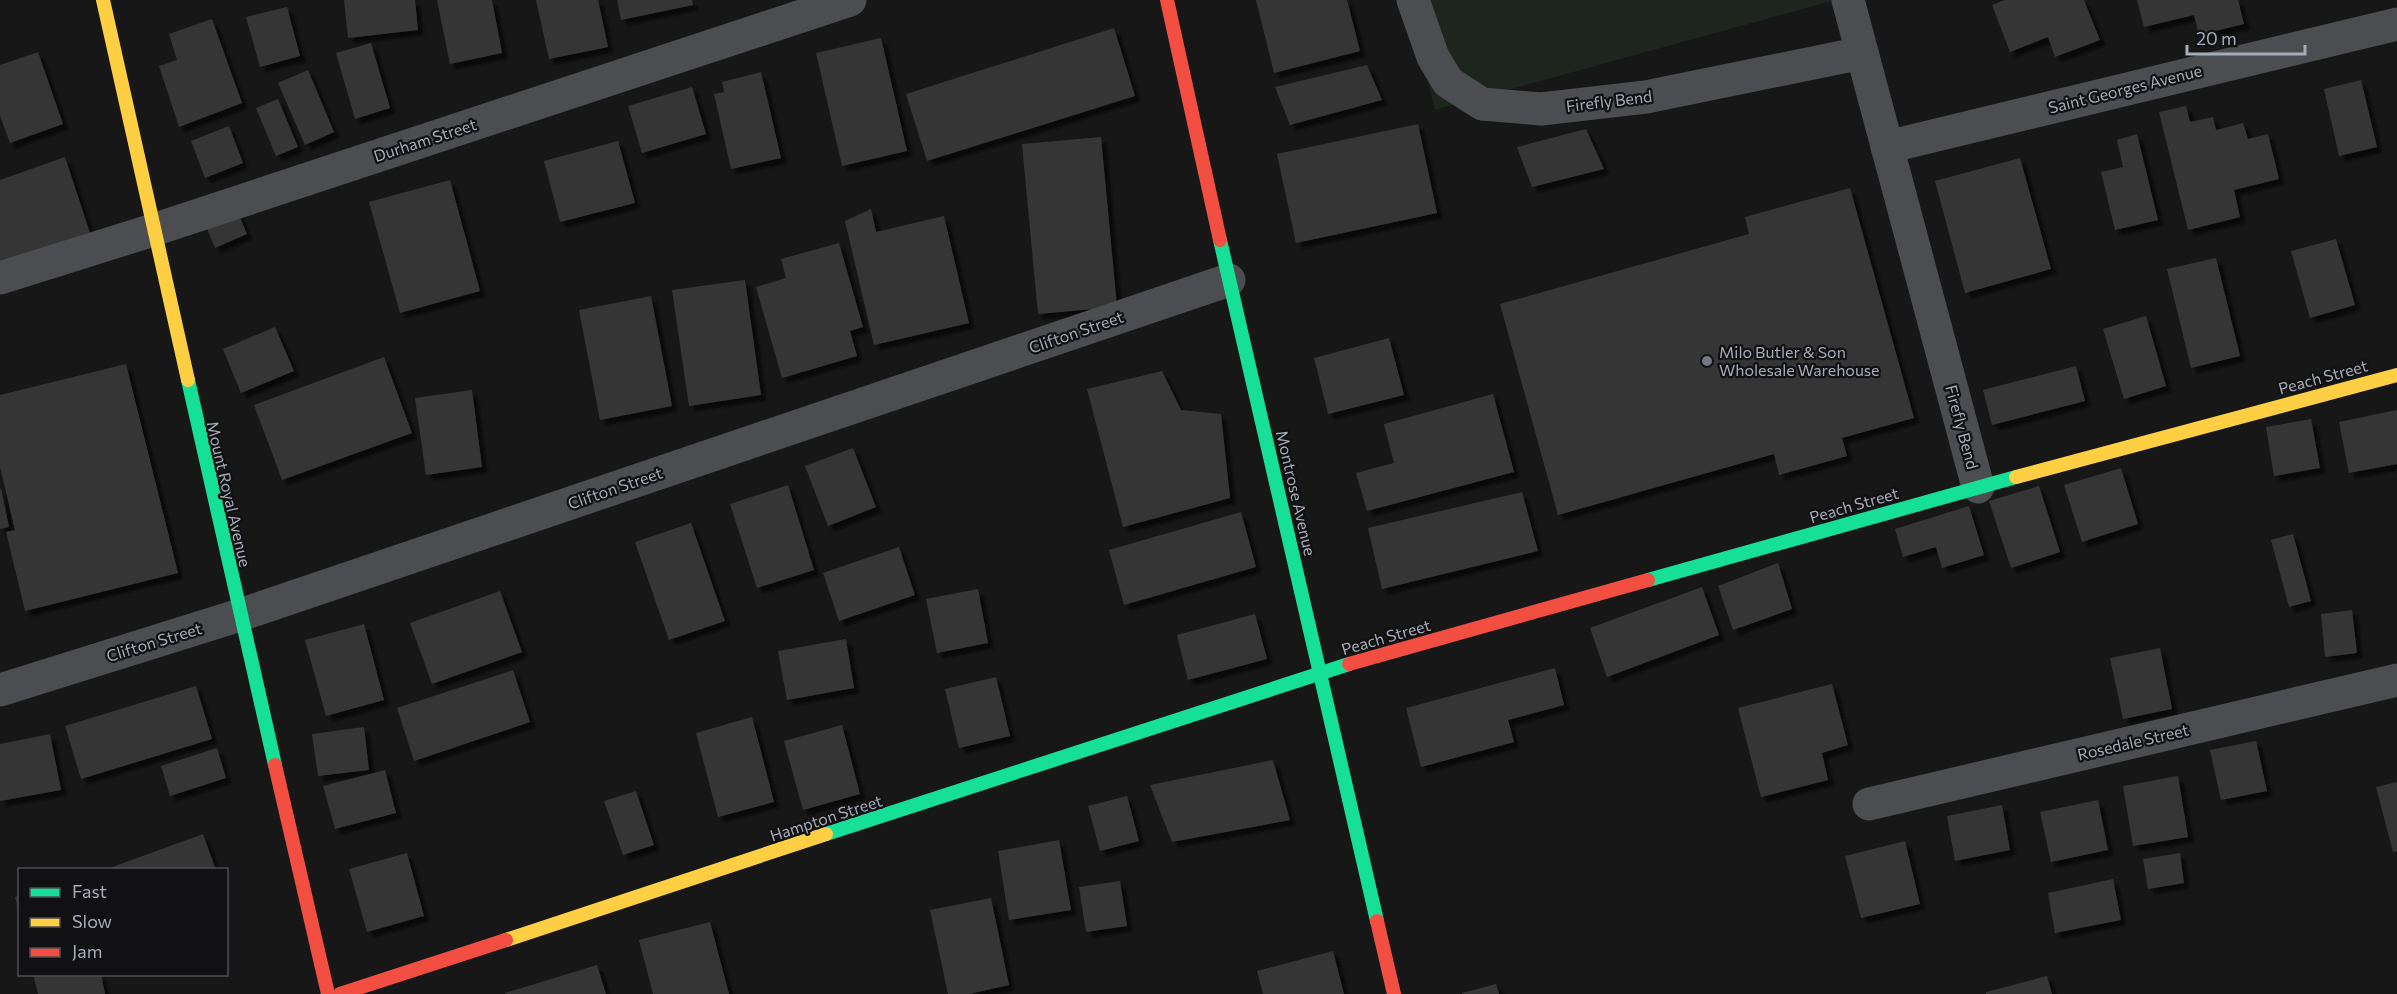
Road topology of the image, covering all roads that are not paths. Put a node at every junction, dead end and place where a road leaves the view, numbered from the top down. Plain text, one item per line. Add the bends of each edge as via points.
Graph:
1 (103, 0) edge
2 (850, 0) edge
3 (1167, 0) edge
4 (1413, 0) edge
5 (1848, 0) edge
6 (2397, 24) edge
7 (1862, 53) junction
8 (1887, 147) junction
9 (153, 230) junction
10 (0, 278) edge
11 (1229, 280) junction
12 (2397, 375) edge
13 (1978, 487) junction
14 (240, 615) junction
15 (1321, 672) junction
16 (2397, 680) edge
17 (0, 690) edge
18 (1869, 804) dead end
19 (328, 994) edge
20 (340, 994) edge
21 (1394, 994) edge

1 - 9 street, Mount Royal Avenue
2 - 9 street, Durham Street
3 - 11 street, Montrose Avenue
4 - 7 street, Firefly Bend via 1433,57 1448,82 1482,104 1541,109 1646,97
5 - 7 street, Firefly Bend
6 - 8 street, Saint Georges Avenue
7 - 8 street, Firefly Bend
8 - 13 street, Firefly Bend
9 - 10 street, Durham Street
9 - 14 street, Mount Royal Avenue
11 - 14 street, Clifton Street
11 - 15 street, Montrose Avenue
12 - 13 street, Peach Street
13 - 15 street, Peach Street
14 - 17 street, Clifton Street
14 - 19 street, Mount Royal Avenue
15 - 20 street, Hampton Street
15 - 21 street, Montrose Avenue
16 - 18 street, Rosedale Street

